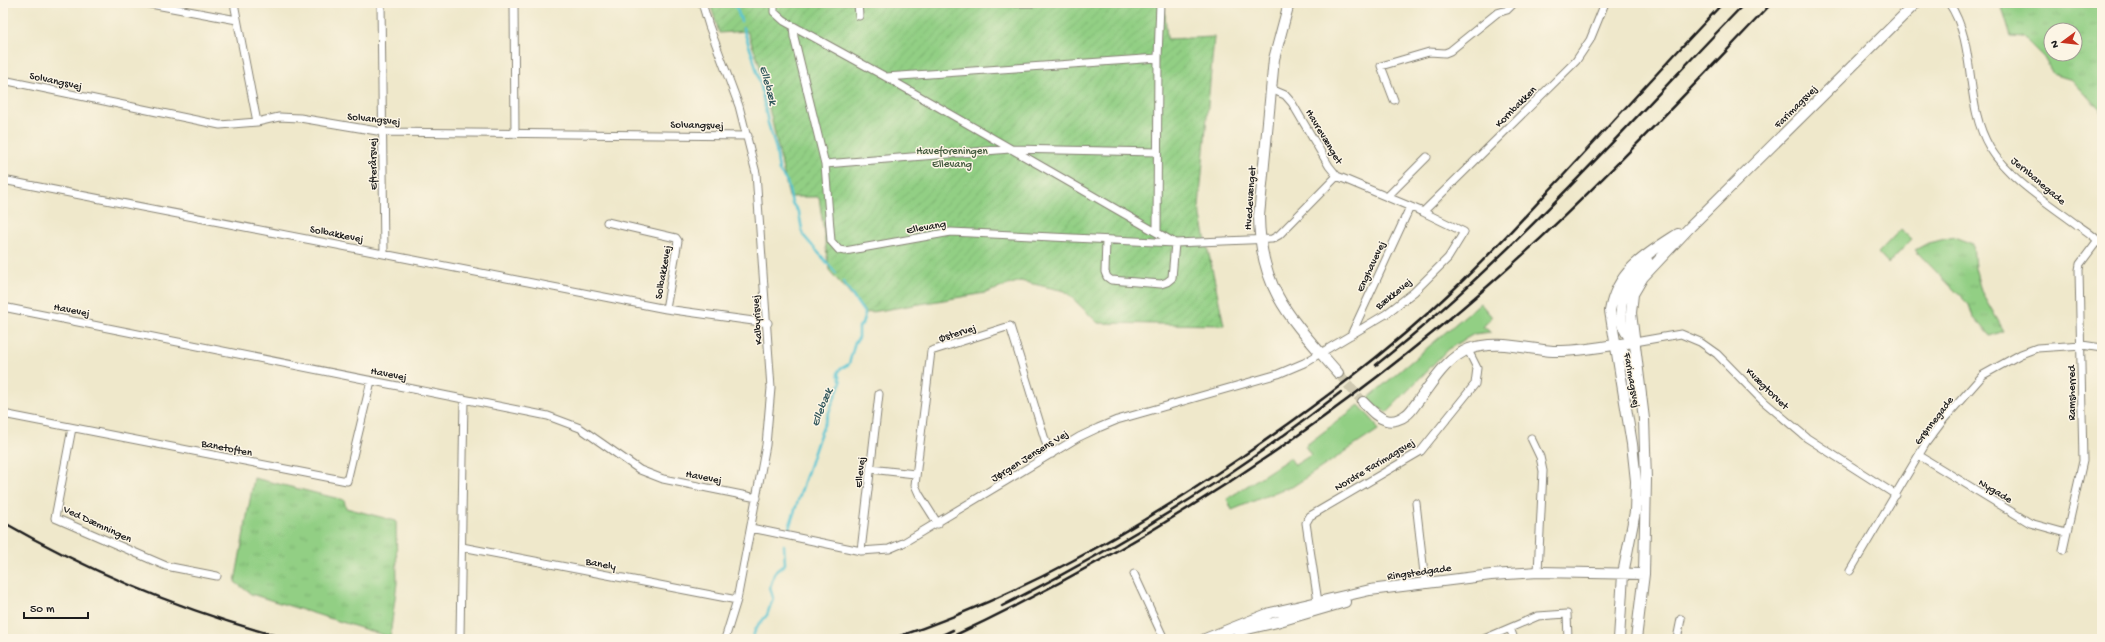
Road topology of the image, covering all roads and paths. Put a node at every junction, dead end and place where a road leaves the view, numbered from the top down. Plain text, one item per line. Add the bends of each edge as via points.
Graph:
1 (145, 3) edge
2 (234, 3) edge
3 (381, 3) edge
4 (514, 3) edge
5 (702, 3) edge
6 (774, 3) edge
7 (858, 3) edge
8 (1032, 3) edge
9 (1160, 3) edge
10 (1289, 3) edge
11 (1514, 3) edge
12 (1605, 3) edge
13 (1916, 3) edge
14 (1949, 3) edge
15 (1015, 4) edge
16 (859, 16) dead end
17 (237, 20) junction
18 (793, 26) junction
19 (1158, 58) junction
20 (886, 77) junction
21 (3, 80) edge
22 (1271, 89) junction
23 (1394, 100) dead end
24 (257, 122) junction
25 (383, 132) junction
26 (515, 134) junction
27 (748, 136) junction
28 (1010, 149) junction
29 (1157, 152) junction
30 (1426, 157) dead end
31 (825, 164) junction
32 (1337, 176) junction
33 (3, 180) edge
34 (1387, 197) junction
35 (1410, 207) junction
36 (1423, 212) junction
37 (607, 222) dead end
38 (1691, 226) junction
39 (1157, 232) junction
40 (1464, 232) joint
41 (1106, 240) junction
42 (1259, 240) junction
43 (2100, 242) edge
44 (1175, 243) junction
45 (1652, 251) junction
46 (384, 253) junction
47 (3, 307) edge
48 (666, 309) junction
49 (768, 323) junction
50 (1351, 335) junction
51 (1635, 342) junction
52 (1614, 345) junction
53 (2082, 346) junction
54 (2102, 348) edge
55 (1468, 350) junction
56 (1321, 353) junction
57 (1338, 373) tunnel mouth
58 (371, 381) junction
59 (879, 394) dead end
60 (464, 399) junction
61 (1363, 402) tunnel mouth
62 (3, 414) edge
63 (72, 428) junction
64 (1531, 438) dead end
65 (1644, 449) junction
66 (1052, 454) junction
67 (1920, 456) junction
68 (870, 469) junction
69 (915, 474) junction
70 (1896, 495) junction
71 (757, 498) junction
72 (1416, 503) dead end
73 (938, 524) junction
74 (751, 528) junction
75 (2066, 533) junction
76 (462, 547) junction
77 (2064, 550) dead end
78 (861, 551) junction
79 (1850, 571) dead end
80 (1538, 572) junction
81 (1134, 574) dead end
82 (1623, 574) junction
83 (1644, 574) junction
84 (217, 576) dead end
85 (1425, 582) junction
86 (1397, 587) junction
87 (737, 600) junction
88 (1318, 602) junction
89 (1681, 619) dead end
90 (1510, 628) junction
91 (460, 636) dead end
92 (1209, 638) edge
93 (725, 639) edge
94 (1164, 639) edge
95 (1484, 639) edge
96 (1514, 639) edge
97 (1568, 639) edge
98 (1619, 639) edge
99 (1636, 639) edge
100 (1677, 639) edge

1 - 17 street
2 - 17 street
3 - 25 street, Efterårsvej
4 - 26 street
5 - 27 street, Kalbyrisvej
6 - 18 street via 774,12
7 - 16 street
8 - 15 street
9 - 19 street
10 - 22 main road, Hvedevænget via 1274,59
11 - 23 street via 1507,10 1497,13 1450,51 1430,52 1382,66
12 - 36 street, Kornbakken via 1590,40 1576,61
13 - 38 main road, Farimagsvej
14 - 43 street, Jernbanegade via 1967,48 1976,114 1990,147 2009,171
17 - 24 street
18 - 20 street
18 - 31 street, Ellevang
19 - 20 street
19 - 29 street
20 - 28 street
21 - 24 street, Solvangsvej via 220,125
22 - 32 street, Havrevænget via 1285,95 1292,103 1328,166
22 - 42 main road, Hvedevænget via 1258,216
24 - 25 street, Solvangsvej via 300,118
25 - 26 street, Solvangsvej
25 - 46 street, Efterårsvej
26 - 27 street, Solvangsvej
27 - 49 street, Kalbyrisvej via 756,173
28 - 29 street
28 - 31 street
28 - 39 street
29 - 39 street
30 - 34 street
31 - 41 street, Ellevang via 831,241 839,250 951,232
32 - 34 street, Havrevænget
32 - 42 street, Ellevang via 1279,235 1272,239
33 - 46 street, Solbakkevej
34 - 35 street, Havrevænget
35 - 36 street, Havrevænget
35 - 50 street, Enghavevej
36 - 40 street, Havrevænget
37 - 48 street, Solbakkevej via 676,238 678,241
38 - 45 main road, Farimagsvej
38 - 51 main road, Farimagsvej via 1643,277 1633,294 1631,313
39 - 44 street
40 - 50 street, Bækkevej via 1448,258 1414,292 1386,314
41 - 44 street, Ellevang
41 - 44 street via 1107,277 1111,280 1161,284 1172,278
42 - 44 street, Ellevang
42 - 56 main road, Hvedevænget via 1271,284 1283,307
43 - 53 street, Ramsherred via 2080,264
45 - 51 main road via 1630,283 1622,302 1622,325
45 - 52 main road, Farimagsvej via 1630,269 1613,295 1610,311
46 - 48 street, Solbakkevej
47 - 58 street, Havevej
48 - 49 street, Solbakkevej
49 - 71 street, Kalbyrisvej via 771,388 766,445
50 - 56 street, Bækkevej
51 - 52 main road, Kvægtorvet
51 - 65 main road, Farimagsvej via 1644,419
51 - 70 street, Kvægtorvet via 1681,334 1700,342 1717,354 1762,400 1807,438
52 - 55 main road via 1578,351 1486,345
52 - 65 main road via 1623,351 1630,362 1640,437
52 - 82 main road, Farimagsvej via 1636,481 1635,512
53 - 54 street, Grønnegade
53 - 67 street, Grønnegade via 2037,348 1983,375 1944,419
53 - 75 street, Ramsherred via 2083,461
55 - 61 main road via 1445,367 1407,414 1398,420 1387,420 1377,416
55 - 88 street, Nordre Farimagsvej via 1477,368 1475,384 1421,451 1310,516 1306,523
56 - 57 main road, Hvedevænget
56 - 66 street, Jørgen Jensens Vej via 1278,374 1117,420 1079,437
58 - 60 street, Havevej
58 - 63 street, Banetoften via 347,481
59 - 68 street, Ellevej
60 - 71 street, Havevej via 548,416 580,428 640,470 663,479
60 - 76 street
62 - 63 street, Banetoften
63 - 84 street, Ved Dæmningen via 55,518 166,566
64 - 80 street via 1543,471
65 - 83 main road, Farimagsvej
66 - 69 street, Østervej via 1046,443 1010,326 931,351
66 - 73 street, Jørgen Jensens Vej
67 - 70 street, Grønnegade
67 - 75 street, Nygade via 2030,523
68 - 69 street
68 - 78 street, Ellevej
69 - 73 street, Østervej via 918,494
70 - 79 street, Grønnegade
71 - 74 street, Kalbyrisvej
72 - 85 street
73 - 78 street, Jørgen Jensens Vej via 903,544 888,549
74 - 78 street, Jørgen Jensens Vej
74 - 87 street, Kalbyrisvej
75 - 77 street, Ramsherred
76 - 87 street, Banely
76 - 91 street
80 - 82 main road, Ringstedgade
80 - 85 main road, Ringstedgade via 1491,574
81 - 94 street
82 - 83 main road, Ringstedgade
82 - 98 main road, Farimagsvej
83 - 99 main road, Farimagsvej
85 - 86 main road, Ringstedgade
86 - 88 main road, Ringstedgade via 1370,590
86 - 92 main road via 1273,623
87 - 93 street, Kalbyrisvej
88 - 92 main road, Ringstedgade via 1270,613
89 - 100 street
90 - 95 street
90 - 96 street
90 - 97 street via 1538,616 1567,614

